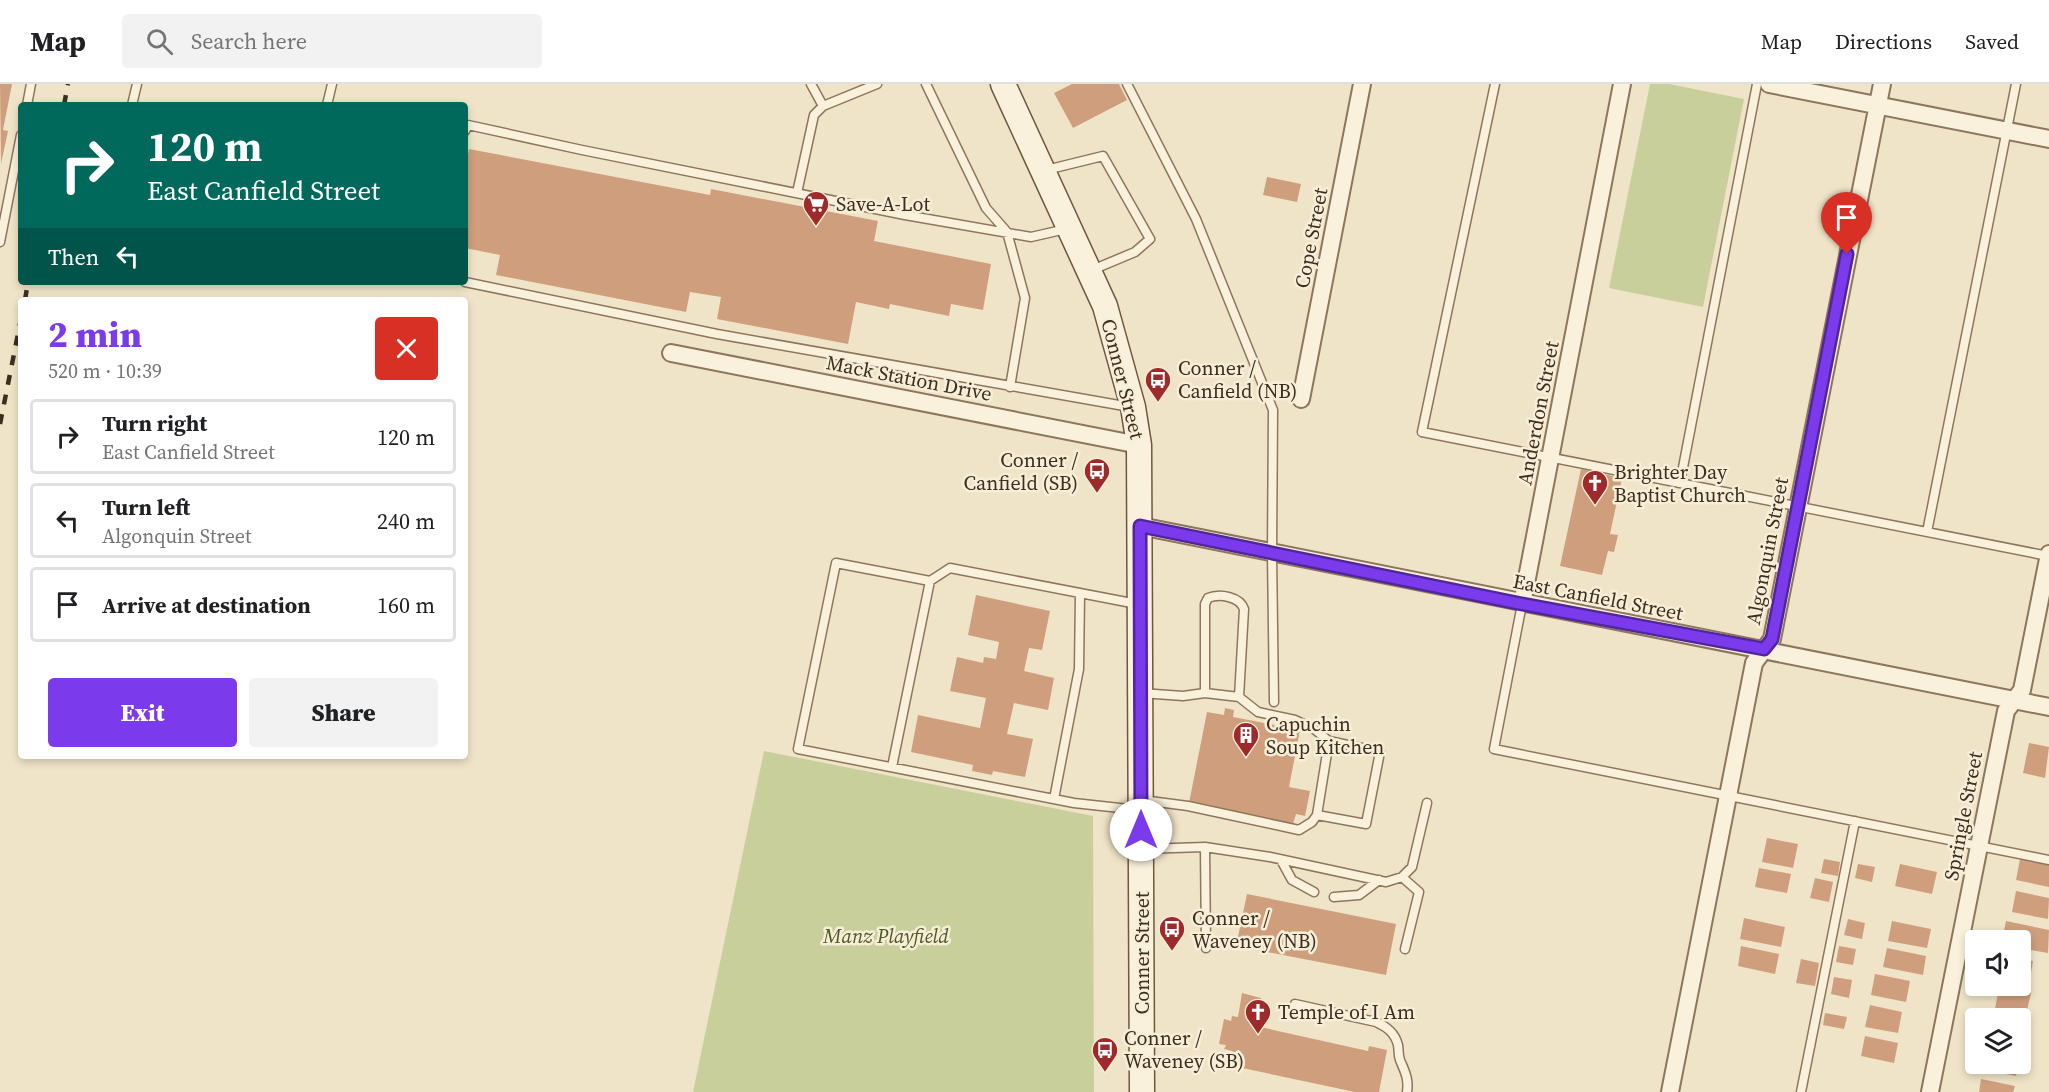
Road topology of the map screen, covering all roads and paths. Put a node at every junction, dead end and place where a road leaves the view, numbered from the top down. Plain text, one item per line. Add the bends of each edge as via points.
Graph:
1 (31, 84) edge
2 (137, 84) edge
3 (332, 84) edge
4 (811, 84) edge
5 (878, 84) edge
6 (926, 84) edge
7 (1003, 84) edge
8 (1127, 84) edge
9 (1362, 84) edge
10 (1495, 84) edge
11 (1622, 84) edge
12 (1757, 84) edge
13 (1769, 84) edge
14 (1882, 84) edge
15 (2016, 84) edge
16 (28, 102) edge
17 (133, 102) edge
18 (328, 102) edge
19 (1877, 105) junction
20 (823, 106) junction
21 (468, 124) edge
22 (2006, 130) junction
23 (2049, 139) edge
24 (18, 150) edge
25 (1043, 171) junction
26 (797, 193) junction
27 (1069, 228) junction
28 (1007, 232) junction
29 (0, 242) edge
30 (1089, 272) junction
31 (468, 283) edge
32 (671, 353) dead end
33 (1011, 387) junction
34 (1301, 399) dead end
35 (1133, 407) junction
36 (1139, 445) junction
37 (1551, 457) junction
38 (1680, 483) junction
39 (1798, 506) junction
40 (1140, 526) junction
41 (1927, 532) junction
42 (1272, 553) junction
43 (2049, 555) edge
44 (930, 580) junction
45 (1080, 593) junction
46 (1522, 604) junction
47 (1140, 605) junction
48 (1764, 649) junction
49 (1141, 693) junction
50 (1205, 693) junction
51 (1239, 697) junction
52 (2014, 700) junction
53 (1274, 702) dead end
54 (2049, 707) edge
55 (1329, 741) junction
56 (892, 767) junction
57 (1728, 796) junction
58 (1054, 800) junction
59 (1427, 804) dead end
60 (1141, 805) junction
61 (1317, 815) junction
62 (1855, 821) junction
63 (1979, 846) junction
64 (1205, 847) junction
65 (1141, 849) junction
66 (1281, 860) junction
67 (2049, 860) edge
68 (1402, 877) junction
69 (1379, 880) junction
70 (1314, 892) dead end
71 (1334, 897) dead end
72 (1206, 948) dead end
73 (1405, 950) dead end
74 (1295, 1004) dead end
75 (1142, 1092) edge
76 (1407, 1092) edge
77 (1670, 1092) edge
78 (1801, 1092) edge
79 (1930, 1092) edge

1 - 16 lane
2 - 17 lane
3 - 18 lane
4 - 20 lane
5 - 20 lane
6 - 28 lane via 986,208
7 - 25 main road, Conner Street
8 - 42 lane via 1196,219 1273,410
9 - 34 street, Cope Street
10 - 37 lane via 1422,432
11 - 37 street, Anderdon Street
12 - 38 lane
13 - 19 street
14 - 19 street, Algonquin Street
15 - 22 lane
19 - 22 street
19 - 39 street, Algonquin Street
20 - 26 lane via 814,115
21 - 26 lane
22 - 23 street
22 - 41 lane
24 - 29 lane
25 - 27 main road, Conner Street
25 - 30 lane via 1103,156 1150,239 1136,252
26 - 28 lane
27 - 28 lane via 1031,237
27 - 30 main road, Conner Street
28 - 33 lane via 1025,298
30 - 35 main road, Conner Street via 1105,306
31 - 33 lane via 706,332
32 - 36 street, Mack Station Drive
33 - 35 lane
35 - 36 main road, Conner Street
36 - 40 main road, Conner Street
37 - 38 lane
37 - 46 street, Anderdon Street
38 - 39 lane
39 - 41 lane
39 - 48 street, Algonquin Street via 1772,639
40 - 42 street, East Canfield Street
40 - 47 main road, Conner Street
41 - 43 lane
42 - 46 street, East Canfield Street
42 - 53 lane
43 - 52 street, Springle Street via 2022,690
44 - 45 lane via 950,568
44 - 56 lane
44 - 56 lane via 836,563 802,725 798,748
45 - 47 lane
45 - 58 lane via 1079,669
46 - 48 street, East Canfield Street
46 - 57 lane, Anderdon Street via 1494,749
47 - 49 main road, Conner Street
48 - 52 street, East Canfield Street
48 - 57 street, Algonquin Street via 1754,663
49 - 50 lane
49 - 60 main road, Conner Street
50 - 51 lane
50 - 51 lane via 1205,604 1214,596 1237,599 1244,609
51 - 55 lane via 1258,712 1295,720
52 - 54 street, East Canfield Street
52 - 63 street, Springle Street via 2006,711
55 - 61 lane
55 - 61 lane via 1380,752 1366,824
56 - 58 lane
57 - 62 lane
57 - 77 street, Algonquin Street
58 - 60 lane
59 - 68 lane via 1412,867
60 - 61 lane via 1188,806 1299,830
60 - 65 main road, Conner Street
62 - 63 lane
62 - 78 lane
63 - 67 lane
63 - 79 street, Springle Street
64 - 65 lane
64 - 66 lane
64 - 72 lane
65 - 75 main road, Conner Street
66 - 69 lane
66 - 70 lane via 1292,880
68 - 69 lane
68 - 73 lane via 1419,892
69 - 71 lane via 1359,895
74 - 76 lane via 1388,1027 1395,1036 1409,1081

